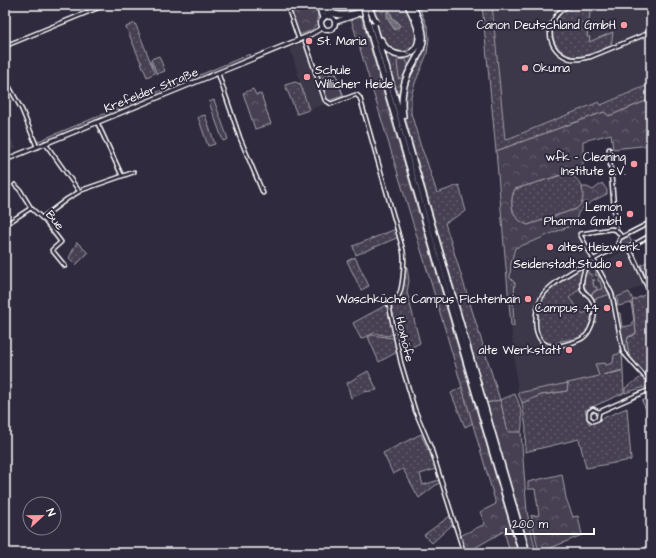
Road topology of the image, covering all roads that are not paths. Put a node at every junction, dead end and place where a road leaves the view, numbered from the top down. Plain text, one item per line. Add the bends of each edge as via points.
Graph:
1 (105, 5) edge
2 (287, 5) edge
3 (319, 5) edge
4 (323, 5) edge
5 (362, 5) edge
6 (378, 5) edge
7 (570, 5) edge
8 (369, 6) edge
9 (410, 6) edge
10 (360, 13) junction
11 (326, 17) junction
12 (335, 22) junction
13 (371, 23) junction
14 (322, 28) junction
15 (651, 32) edge
16 (304, 38) junction
17 (299, 40) junction
18 (5, 46) edge
19 (218, 73) junction
20 (5, 79) edge
21 (97, 122) junction
22 (406, 137) junction
23 (45, 144) junction
24 (37, 147) junction
25 (609, 149) dead end
26 (5, 160) edge
27 (134, 172) dead end
28 (122, 176) junction
29 (15, 185) dead end
30 (79, 191) junction
31 (263, 193) dead end
32 (31, 208) junction
33 (42, 218) junction
34 (651, 222) edge
35 (5, 225) edge
36 (616, 230) junction
37 (651, 235) edge
38 (622, 237) junction
39 (619, 246) junction
40 (629, 247) junction
41 (594, 260) junction
42 (586, 264) junction
43 (65, 266) dead end
44 (651, 295) edge
45 (651, 384) edge
46 (651, 389) edge
47 (599, 412) junction
48 (464, 553) edge
49 (522, 553) edge
50 (528, 553) edge

1 - 18 street
2 - 17 street
3 - 11 highway
4 - 10 highway via 339,16
4 - 11 highway
5 - 13 highway, bridge
6 - 10 main road
7 - 15 street via 555,16 550,29 556,49 568,58 590,57
8 - 13 highway, bridge
9 -> 13 highway via 419,37 416,47 407,54 396,55 387,50
9 - 22 highway via 417,15 424,38 403,90 402,107
10 - 12 main road
11 - 12 main road via 334,18
11 - 14 main road via 321,24
12 - 14 main road via 334,28 330,30
13 - 22 highway
13 - 49 highway via 376,51
14 - 16 main road, Krefelder Straße
16 - 17 main road, Krefelder Straße
16 - 48 street, Hoxhöfe via 325,100 330,104 355,95 360,98 403,250 401,289 398,297 389,306 395,338 415,410 431,448
17 - 19 main road, Krefelder Straße
19 - 21 main road, Krefelder Straße
19 - 31 street via 240,138
20 - 24 street via 22,110
21 - 23 main road, Krefelder Straße
21 - 28 street
22 - 50 highway
23 - 24 main road, Krefelder Straße
23 - 30 street
24 - 26 main road, Krefelder Straße
25 - 36 street
27 - 28 street
28 - 30 street
29 - 32 street, Bue
30 - 33 street
32 - 33 street, Bue
32 - 35 street
33 - 43 street, Bue via 61,242 52,250
34 - 38 street
36 - 38 street
36 - 41 street via 580,234
37 - 40 street
38 - 39 street
39 - 40 street via 622,249
39 - 41 street
40 - 44 street
41 - 42 street
41 - 45 street via 612,294 623,352
42 - 42 street via 546,291 539,300 536,326 539,337 545,344 556,346 578,341 590,330 594,306 582,288
46 - 47 street
47 - 47 street via 598,419 593,421 589,418 589,412 593,409

